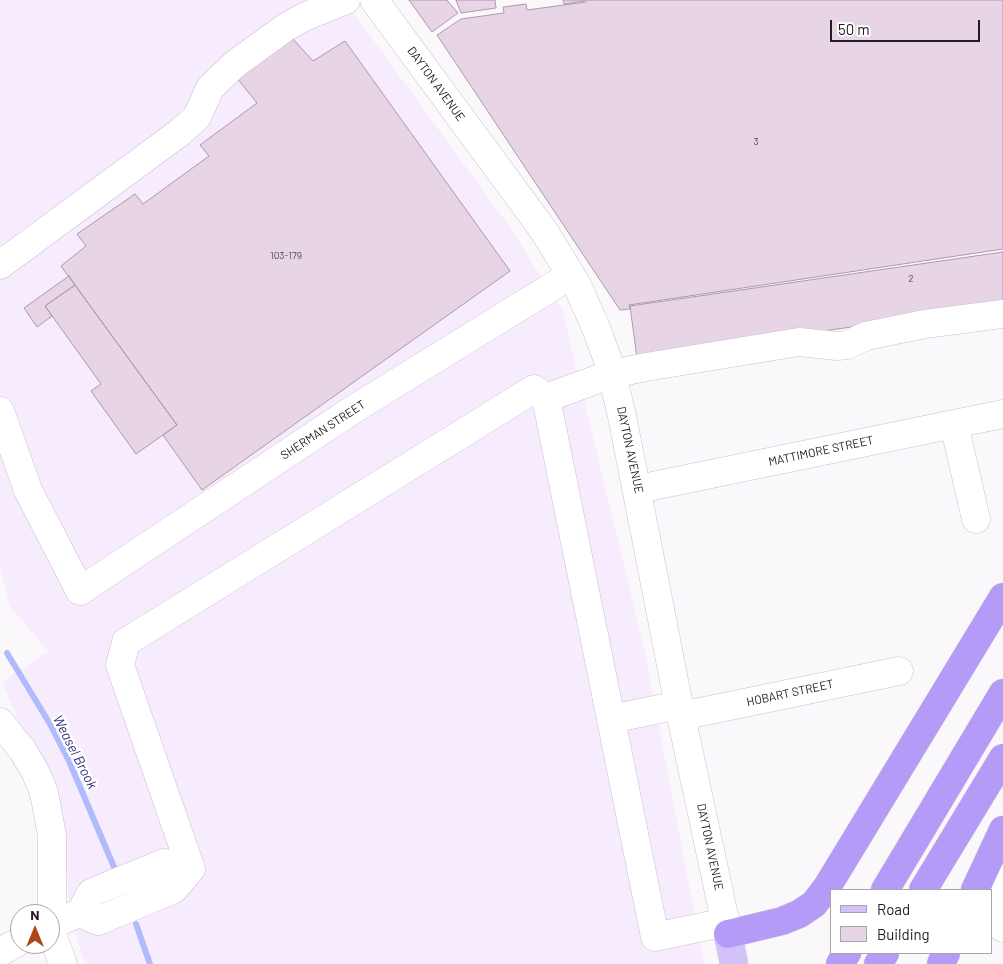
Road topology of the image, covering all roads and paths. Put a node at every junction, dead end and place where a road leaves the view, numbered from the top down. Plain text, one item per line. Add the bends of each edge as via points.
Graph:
1 (346, 0) edge
2 (374, 0) edge
3 (298, 8) edge
4 (0, 265) edge
5 (570, 275) junction
6 (1003, 314) edge
7 (612, 374) junction
8 (546, 398) junction
9 (0, 411) edge
10 (1003, 414) edge
11 (954, 424) junction
12 (638, 489) junction
13 (976, 519) dead end
14 (1003, 597) edge
15 (899, 671) dead end
16 (1003, 693) edge
17 (680, 711) junction
18 (612, 719) junction
19 (0, 722) edge
20 (1003, 758) edge
21 (1003, 830) edge
22 (1003, 868) edge
23 (886, 889) edge
24 (924, 889) edge
25 (975, 889) edge
26 (51, 904) edge
27 (60, 921) edge
28 (727, 928) junction
29 (1003, 928) edge
30 (734, 964) edge

1 - 3 street
2 - 5 street, DAYTON AVENUE via 544,231
3 - 4 street via 210,88 198,117
5 - 7 street, DAYTON AVENUE via 596,328
5 - 9 street, SHERMAN STREET via 354,410 80,591 28,490
6 - 7 street via 925,324 866,336 848,345 799,342
7 - 8 street
7 - 12 street, DAYTON AVENUE
8 - 18 street
8 - 27 street via 534,389 126,642 120,665 191,868 164,862 91,893 80,913
10 - 11 street, MATTIMORE STREET
11 - 12 street, MATTIMORE STREET
11 - 13 street
12 - 17 street, DAYTON AVENUE
14 - 28 highway via 828,887 814,904 782,921
15 - 17 street, HOBART STREET
16 - 23 highway
17 - 18 street, HOBART STREET
17 - 28 street, DAYTON AVENUE
18 - 28 street via 656,937
19 - 26 street via 23,751 44,793 52,835
20 - 24 highway
21 - 25 highway
22 - 29 street via 998,921
28 - 30 main road, DAYTON AVENUE

